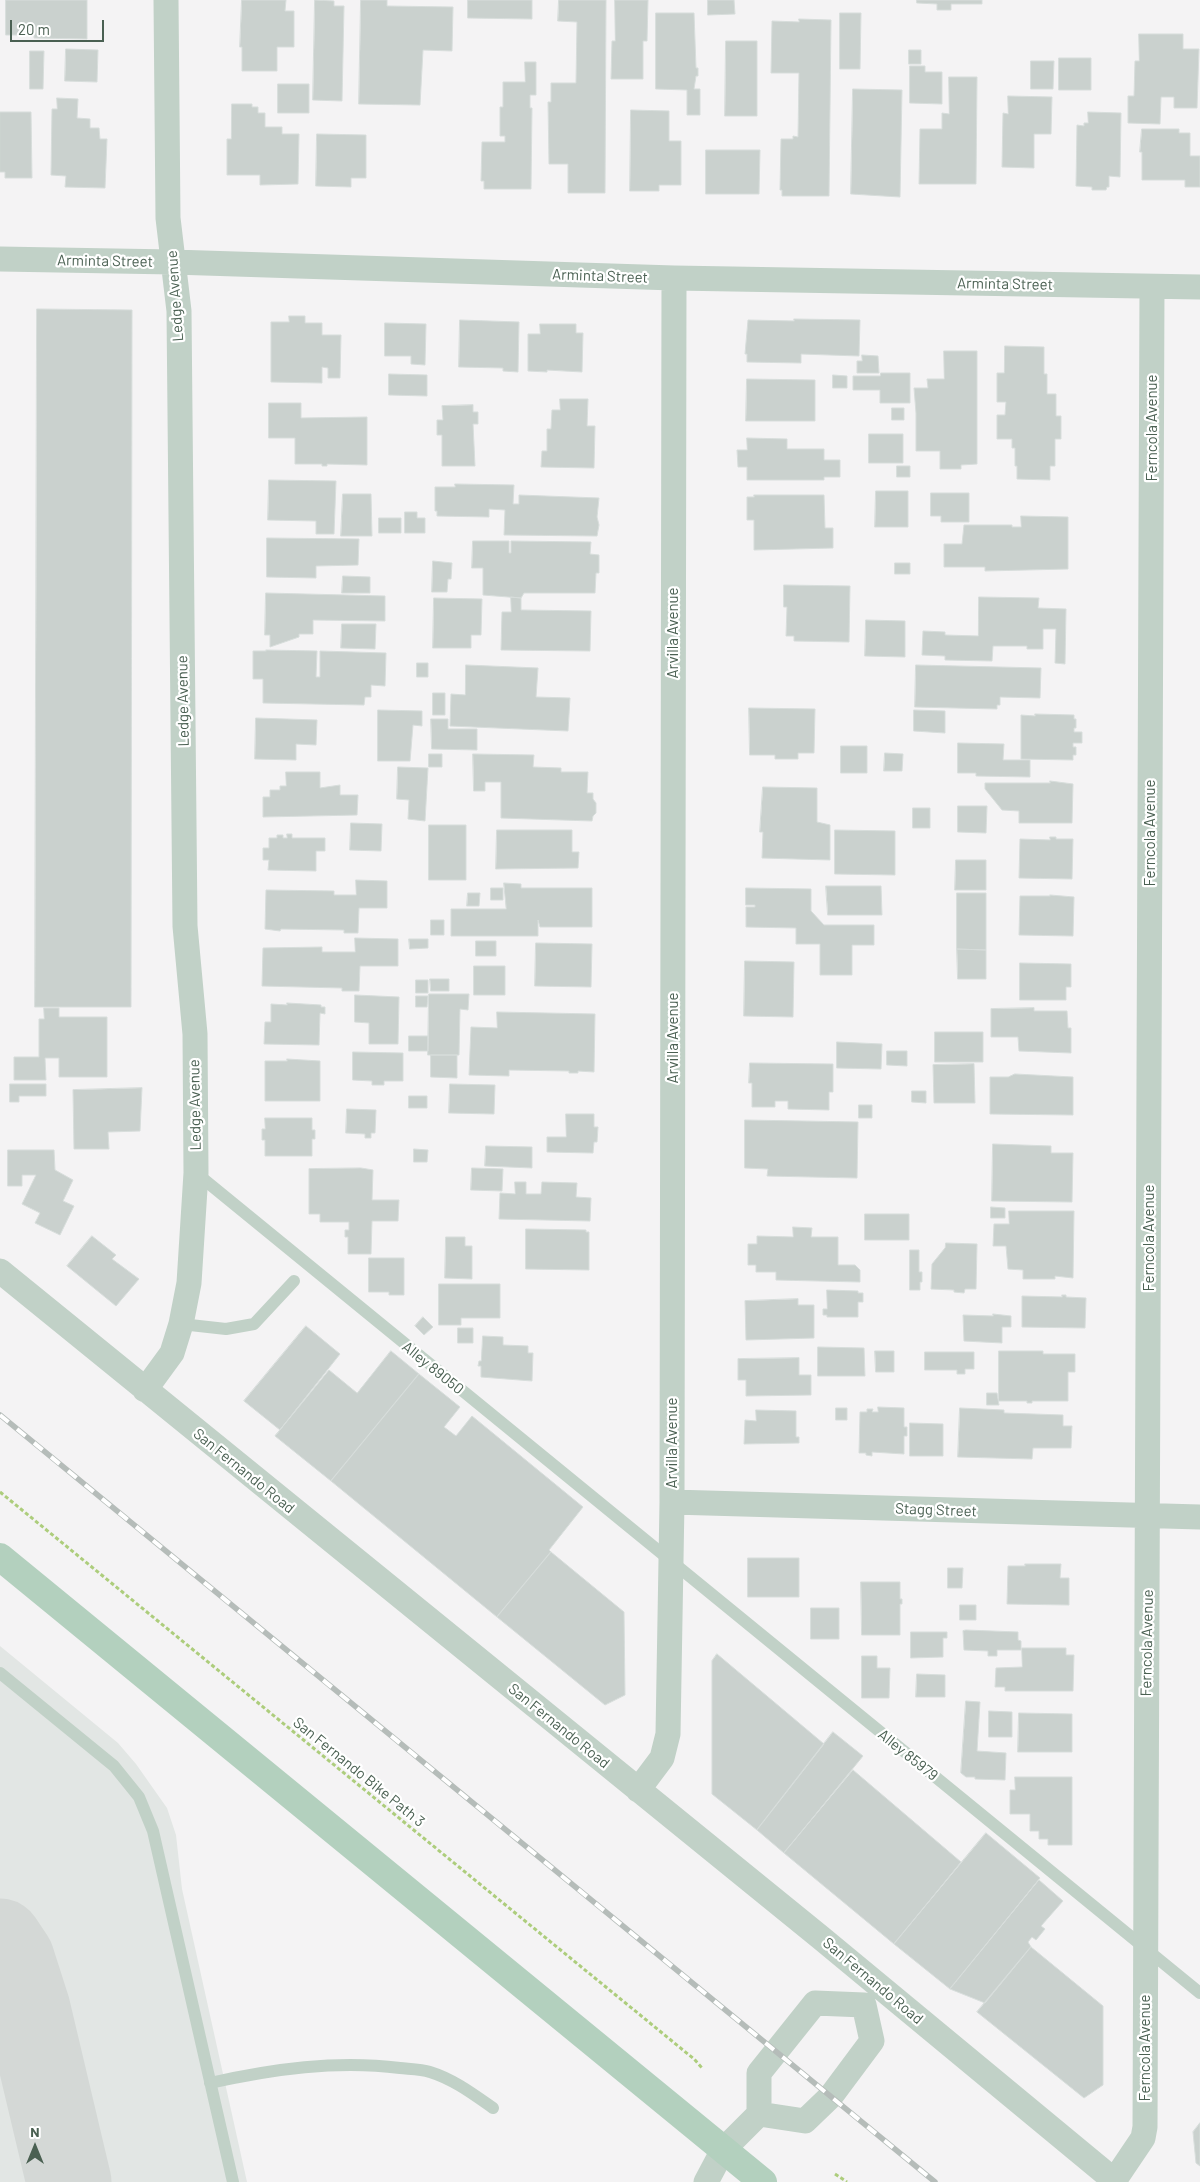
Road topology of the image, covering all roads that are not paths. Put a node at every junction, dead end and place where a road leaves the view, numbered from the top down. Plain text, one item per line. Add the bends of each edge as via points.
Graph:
1 (166, 0) edge
2 (0, 259) edge
3 (173, 262) junction
4 (674, 278) junction
5 (1152, 287) junction
6 (1200, 287) edge
7 (196, 1173) junction
8 (0, 1272) edge
9 (294, 1281) dead end
10 (181, 1324) junction
11 (145, 1390) junction
12 (672, 1502) junction
13 (1148, 1516) junction
14 (1200, 1517) edge
15 (0, 1557) edge
16 (671, 1562) junction
17 (0, 1673) edge
18 (638, 1790) junction
19 (1145, 1948) junction
20 (879, 1986) junction
21 (1200, 1994) edge
22 (864, 2005) junction
23 (210, 2083) junction
24 (493, 2108) dead end
25 (759, 2114) junction
26 (723, 2150) junction
27 (233, 2182) edge
28 (706, 2182) edge
29 (763, 2182) edge
30 (1115, 2182) edge

1 - 3 street, Ledge Avenue via 168,218
2 - 3 street, Arminta Street
3 - 4 street, Arminta Street
3 - 7 street, Ledge Avenue via 179,311 185,926 194,1034
4 - 5 street, Arminta Street
4 - 12 street, Arvilla Avenue
5 - 6 street, Arminta Street
5 - 13 street, Ferncola Avenue
7 - 10 street, Ledge Avenue via 189,1283
7 - 16 lane, Alley 89050
8 - 11 street, San Fernando Road
9 - 10 lane via 254,1324 226,1329
10 - 11 street, Ledge Avenue via 172,1353
11 - 18 street, San Fernando Road
12 - 13 street, Stagg Street
12 - 16 street, Arvilla Avenue
13 - 14 street, Stagg Street
13 - 19 street, Ferncola Avenue
15 - 26 main road
16 - 18 street, Arvilla Avenue via 668,1734 662,1758
16 - 19 lane, Alley 85979
17 - 23 lane via 114,1766 139,1797 153,1832
18 - 20 street, San Fernando Road
19 - 21 lane, Alley 85979
19 - 30 street, Ferncola Avenue via 1145,2127 1143,2138
20 - 22 street
20 - 30 street, San Fernando Road
22 - 25 street via 815,2003 759,2073
22 - 25 street via 872,2041 831,2096 804,2121
23 - 24 lane via 302,2066 376,2065 429,2071 458,2084
23 - 27 lane
25 - 26 street
26 - 28 street
26 - 29 main road

